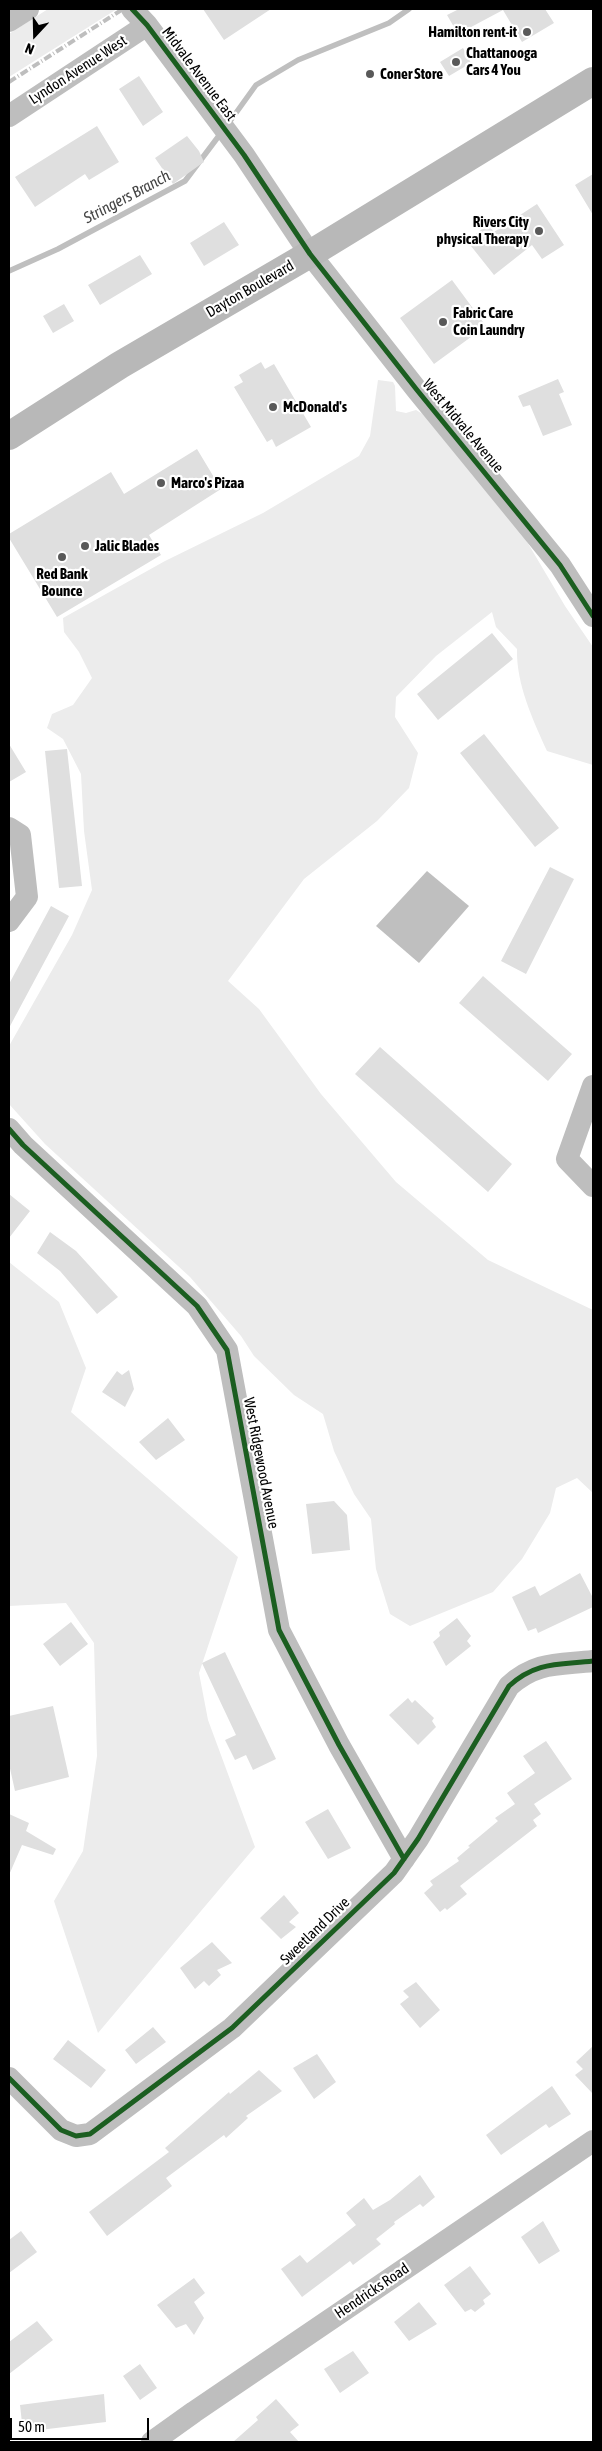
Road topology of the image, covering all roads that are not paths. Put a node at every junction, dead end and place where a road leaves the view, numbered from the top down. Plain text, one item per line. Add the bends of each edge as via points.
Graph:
1 (28, 9) edge
2 (132, 9) edge
3 (9, 21) edge
4 (147, 24) junction
5 (593, 81) edge
6 (9, 116) edge
7 (310, 254) junction
8 (9, 436) edge
9 (593, 616) edge
10 (9, 828) edge
11 (9, 921) edge
12 (593, 1086) edge
13 (9, 1129) edge
14 (593, 1186) edge
15 (593, 1661) edge
16 (404, 1859) junction
17 (9, 2078) edge
18 (593, 2141) edge
19 (152, 2442) edge

1 - 3 street
2 - 4 street, Midvale Avenue East
4 - 6 street, Lyndon Avenue West
4 - 7 street, Midvale Avenue East via 238,147
5 - 7 main road, Dayton Boulevard
7 - 8 main road, Dayton Boulevard via 120,365
7 - 9 street, West Midvale Avenue via 560,565
10 - 11 street via 20,835 27,897
12 - 14 street via 567,1159
13 - 16 street, West Ridgewood Avenue via 197,1306 227,1350 280,1630 339,1745
15 - 16 street, Sweetland Drive via 551,1664 520,1676 509,1686
16 - 17 street, Sweetland Drive via 394,1873 232,2028 90,2134 76,2136 61,2130
18 - 19 street, Hendricks Road

